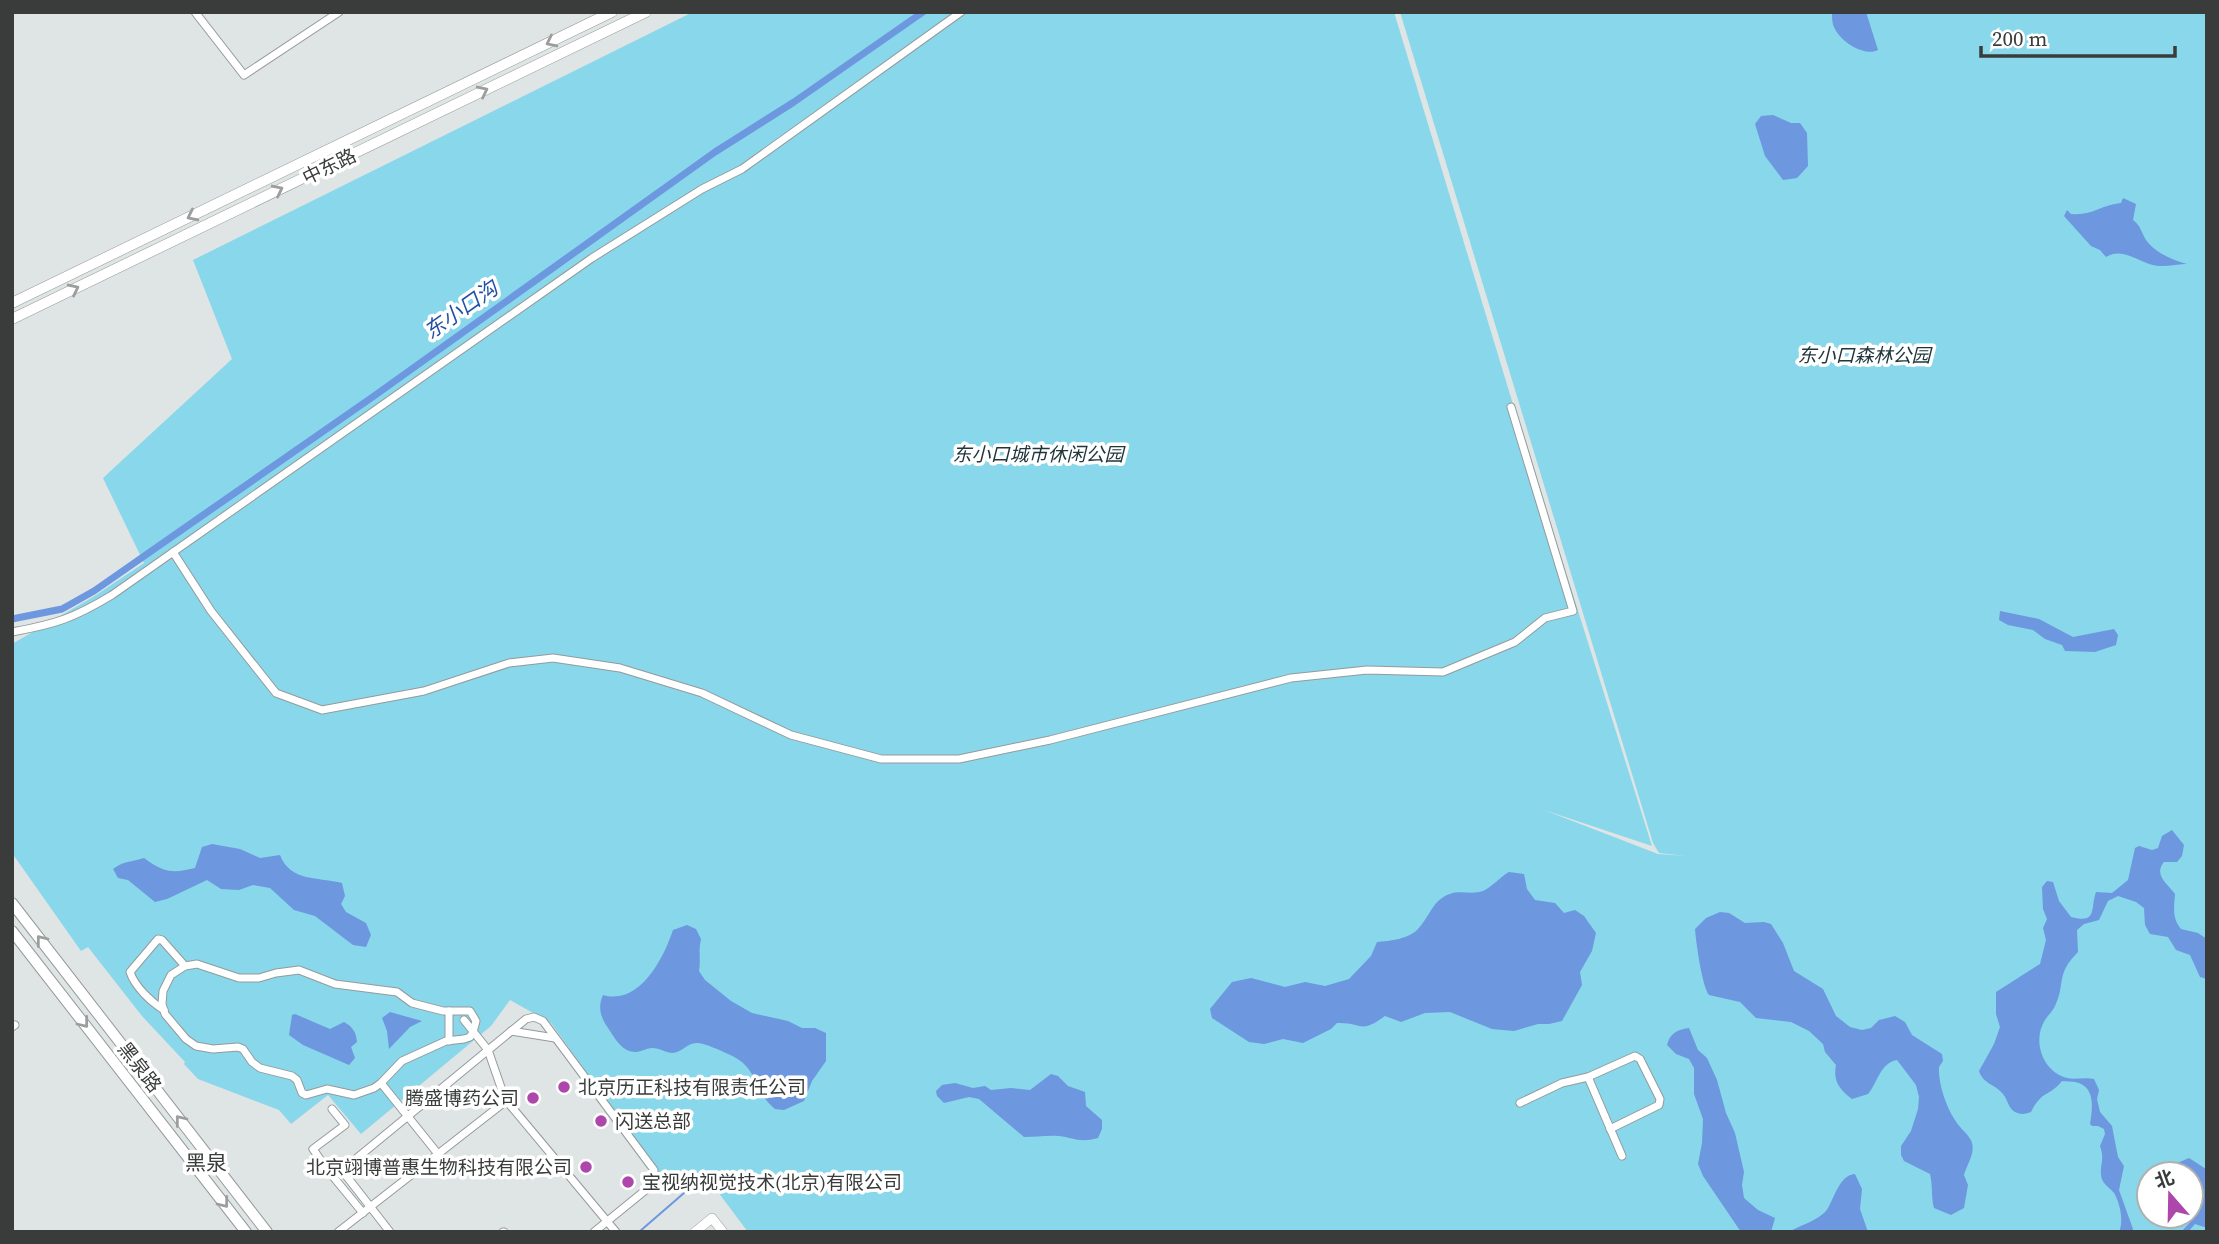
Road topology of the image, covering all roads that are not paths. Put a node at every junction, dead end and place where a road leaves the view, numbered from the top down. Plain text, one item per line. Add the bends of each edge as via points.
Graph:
1 (195, 12) edge
2 (339, 12) edge
3 (612, 12) edge
4 (646, 12) edge
5 (961, 12) edge
6 (12, 303) edge
7 (12, 319) edge
8 (1511, 407) dead end
9 (173, 552) junction
10 (12, 632) edge
11 (12, 903) edge
12 (12, 931) edge
13 (185, 966) junction
14 (164, 1011) junction
15 (449, 1011) junction
16 (464, 1020) dead end
17 (511, 1031) junction
18 (473, 1032) junction
19 (555, 1038) junction
20 (449, 1041) junction
21 (488, 1050) junction
22 (1588, 1077) junction
23 (381, 1083) junction
24 (506, 1101) junction
25 (1520, 1102) dead end
26 (332, 1109) dead end
27 (408, 1116) junction
28 (1611, 1129) junction
29 (439, 1154) junction
30 (1622, 1156) dead end
31 (370, 1206) junction
32 (363, 1213) junction
33 (607, 1221) junction
34 (246, 1232) edge
35 (267, 1232) edge
36 (338, 1232) edge
37 (390, 1232) edge
38 (594, 1232) edge
39 (616, 1232) edge
40 (695, 1232) edge
41 (723, 1232) edge

1 - 2 street via 244,75
3 -> 6 main road, 中东路
7 -> 4 main road, 中东路
5 - 9 street via 741,169 592,258
8 - 9 street via 1573,611 1545,618 1515,642 1443,672 1367,670 1291,678 1051,740 958,758 881,760 791,735 702,693 620,668 553,658 509,663 424,691 322,710 276,693 211,611
9 - 10 street via 78,615
35 -> 11 main road, 黑泉路
12 -> 34 main road, 黑泉路
13 - 14 street via 166,982
13 - 14 street via 158,939 130,972
13 - 15 street via 203,965 239,978 299,970 335,984 397,992 412,1003
14 - 23 street via 196,1046 238,1046 260,1068 292,1076 306,1095 327,1089 361,1094
15 - 18 street via 473,1014
15 - 20 street
16 - 18 street
17 - 19 street
17 - 19 street via 534,1017
17 - 21 street
18 - 20 street via 464,1040
18 - 21 street
19 - 33 street via 654,1170 653,1184
20 - 23 street via 402,1061
21 - 24 street
21 - 27 street
22 - 25 street
22 - 28 street
22 - 28 street via 1635,1056 1660,1099 1659,1105
23 - 27 street
24 - 29 street
24 - 33 street
26 - 32 street via 345,1125 313,1149
27 - 29 street
27 - 31 street via 346,1167 344,1173
28 - 30 street
29 - 31 street
31 - 32 street
31 - 37 street
32 - 36 street
33 - 38 street
33 - 39 street
40 - 41 street via 712,1218

